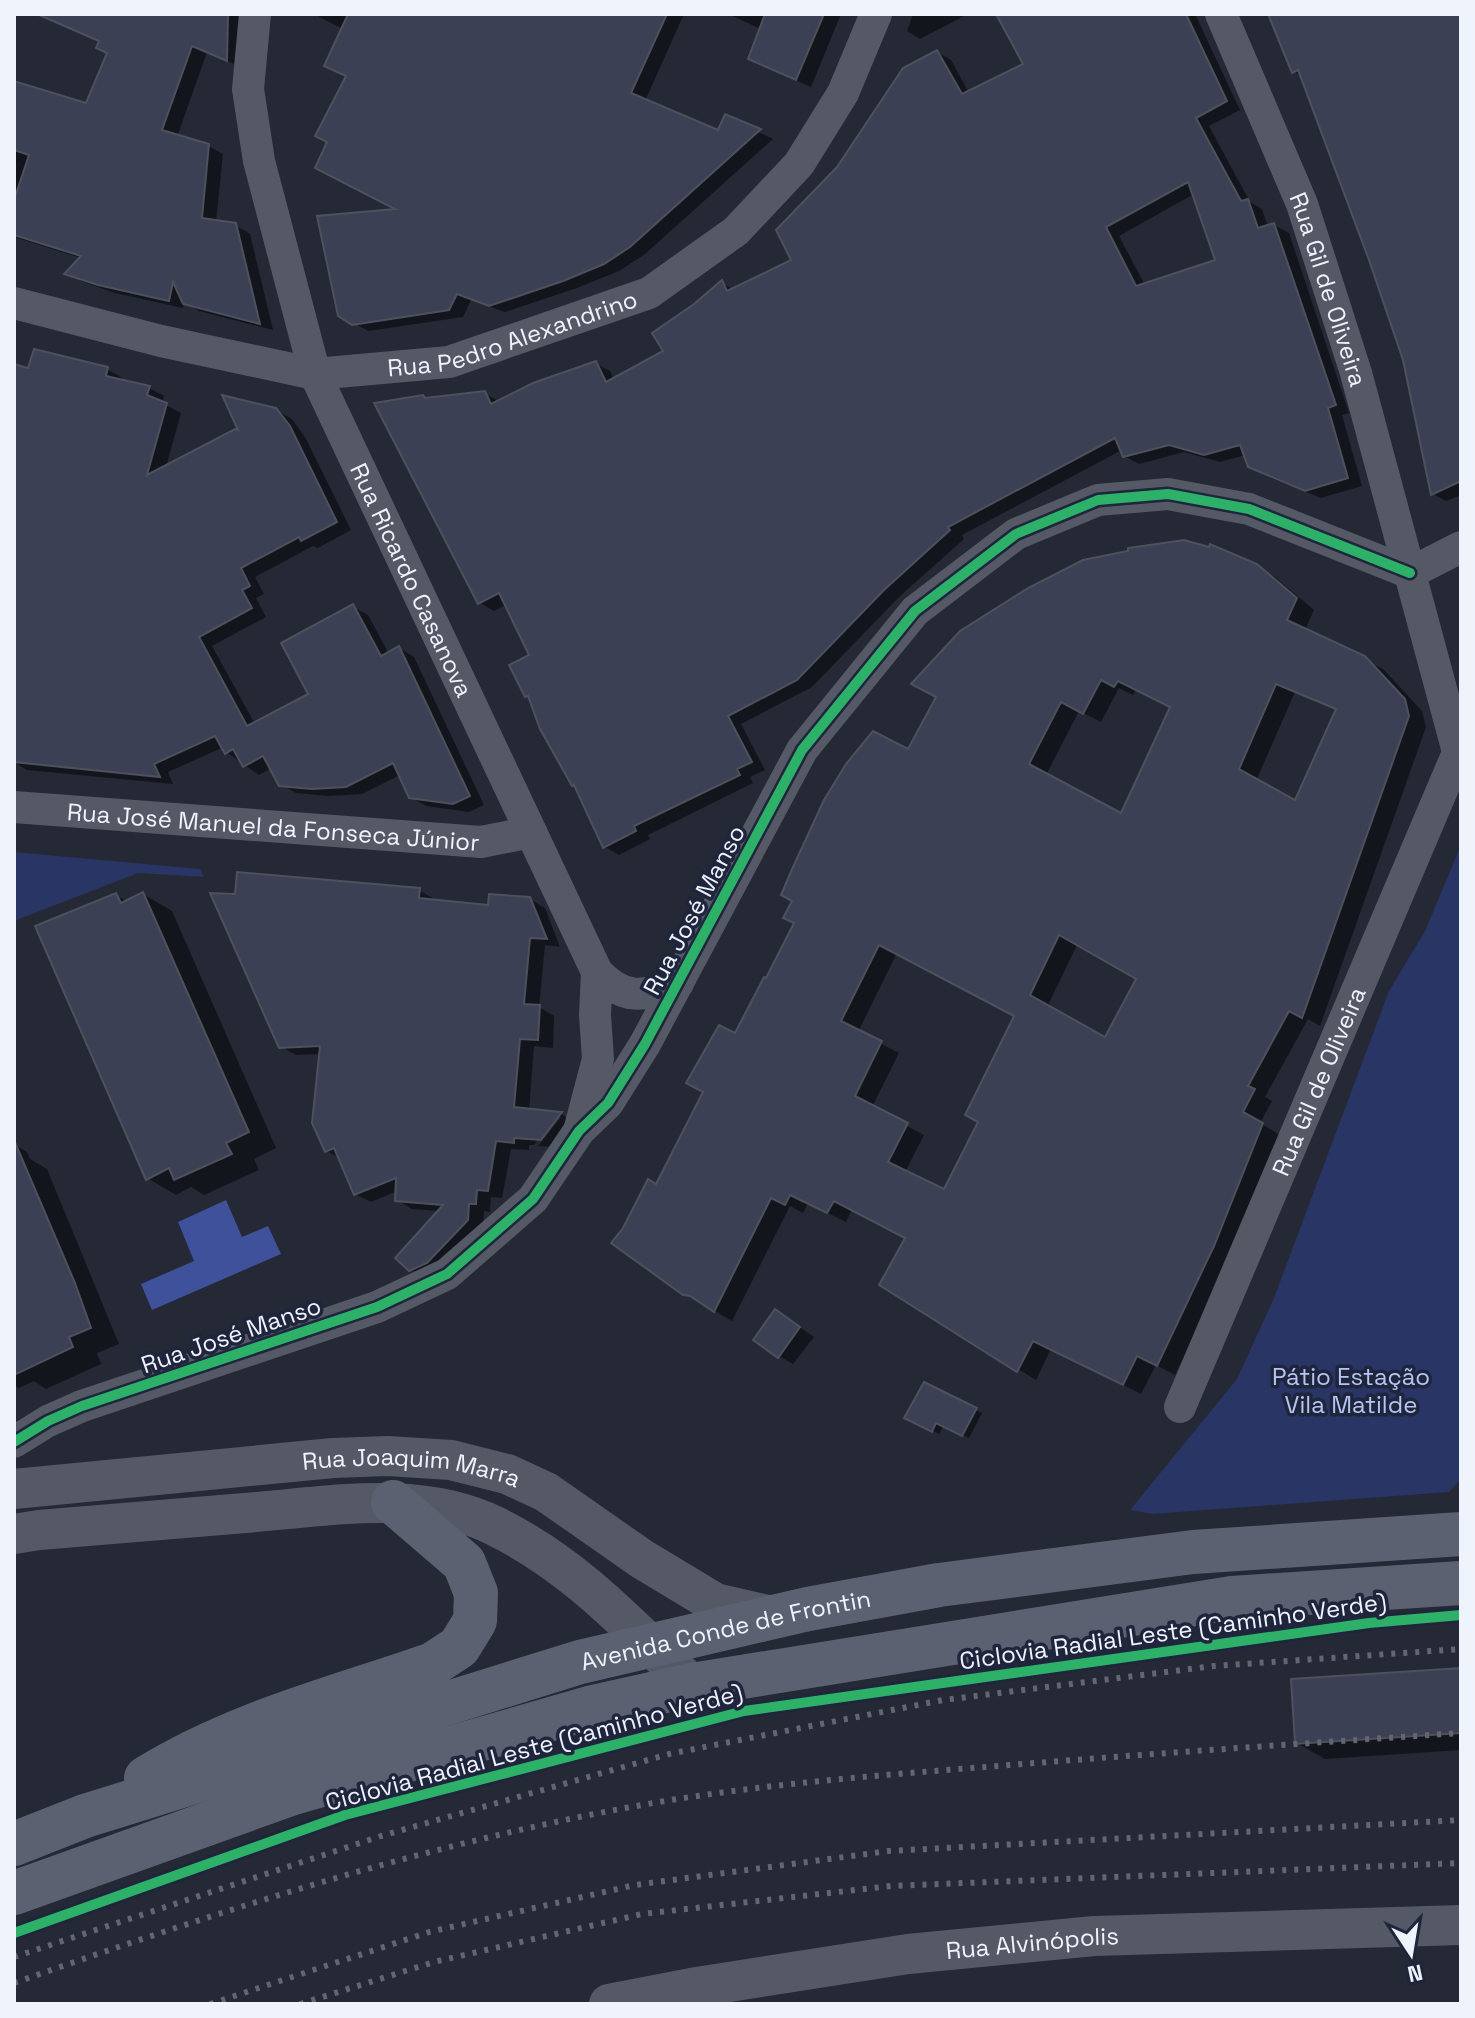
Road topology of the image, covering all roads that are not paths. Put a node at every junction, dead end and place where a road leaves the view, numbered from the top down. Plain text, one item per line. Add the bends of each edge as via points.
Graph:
1 (255, 14) edge
2 (876, 14) edge
3 (1221, 14) edge
4 (14, 303) edge
5 (315, 374) junction
6 (1461, 547) edge
7 (1410, 573) junction
8 (1459, 759) edge
9 (14, 807) edge
10 (531, 832) junction
11 (597, 972) junction
12 (678, 983) junction
13 (579, 1131) junction
14 (1180, 1407) dead end
15 (14, 1442) edge
16 (14, 1489) edge
17 (393, 1502) junction
18 (14, 1534) edge
19 (1461, 1534) edge
20 (1461, 1583) edge
21 (772, 1616) junction
22 (649, 1645) junction
23 (692, 1685) junction
24 (85, 1816) junction
25 (14, 1844) edge
26 (14, 1893) edge
27 (1461, 1925) edge
28 (609, 2004) edge

1 - 5 street, Rua Ricardo Casanova via 248,89 259,161
2 - 5 street, Rua Pedro Alexandrino via 843,93 799,164 736,231 649,293 449,362
3 - 7 street, Rua Gil de Oliveira via 1302,204 1356,373
4 - 5 street, Rua Pedro Alexandrino
5 - 10 street, Rua Ricardo Casanova
6 - 7 street
7 - 8 street, Rua Gil de Oliveira
7 - 12 street, Rua José Manso via 1249,509 1168,494 1098,500 1016,534 915,611 802,750
8 - 14 street, Rua Gil de Oliveira
9 - 10 street, Rua José Manuel da Fonseca Júnior via 481,842
10 - 11 street, Rua Ricardo Casanova
11 - 12 street, Rua José Manso via 611,987 631,994
11 - 13 street, Rua Ricardo Casanova via 598,1059
12 - 13 street, Rua José Manso via 608,1103
13 - 15 street, Rua José Manso via 533,1199 447,1274 377,1307 82,1406
16 - 21 street, Rua Joaquim Marra via 333,1458 451,1460 507,1474 546,1492 715,1603
17 - 18 street, Rua Joaquim Marra
17 - 22 street, Rua Joaquim Marra via 452,1510 544,1553 592,1589
17 - 24 highway via 464,1563 476,1593 475,1621 459,1647 433,1664 249,1726 191,1752
19 - 21 highway, Avenida Conde de Frontin via 1193,1552 939,1585
20 - 23 highway, Avenida Conde de Frontin via 1232,1598
21 - 22 highway, Avenida Conde de Frontin
22 - 23 street, Rua Joaquim Marra
22 - 24 highway, Avenida Conde de Frontin
23 - 26 highway, Avenida Conde de Frontin via 593,1707 293,1793
24 - 25 highway, Avenida Conde de Frontin
27 - 28 street, Rua Alvinópolis via 1094,1936 908,1954

